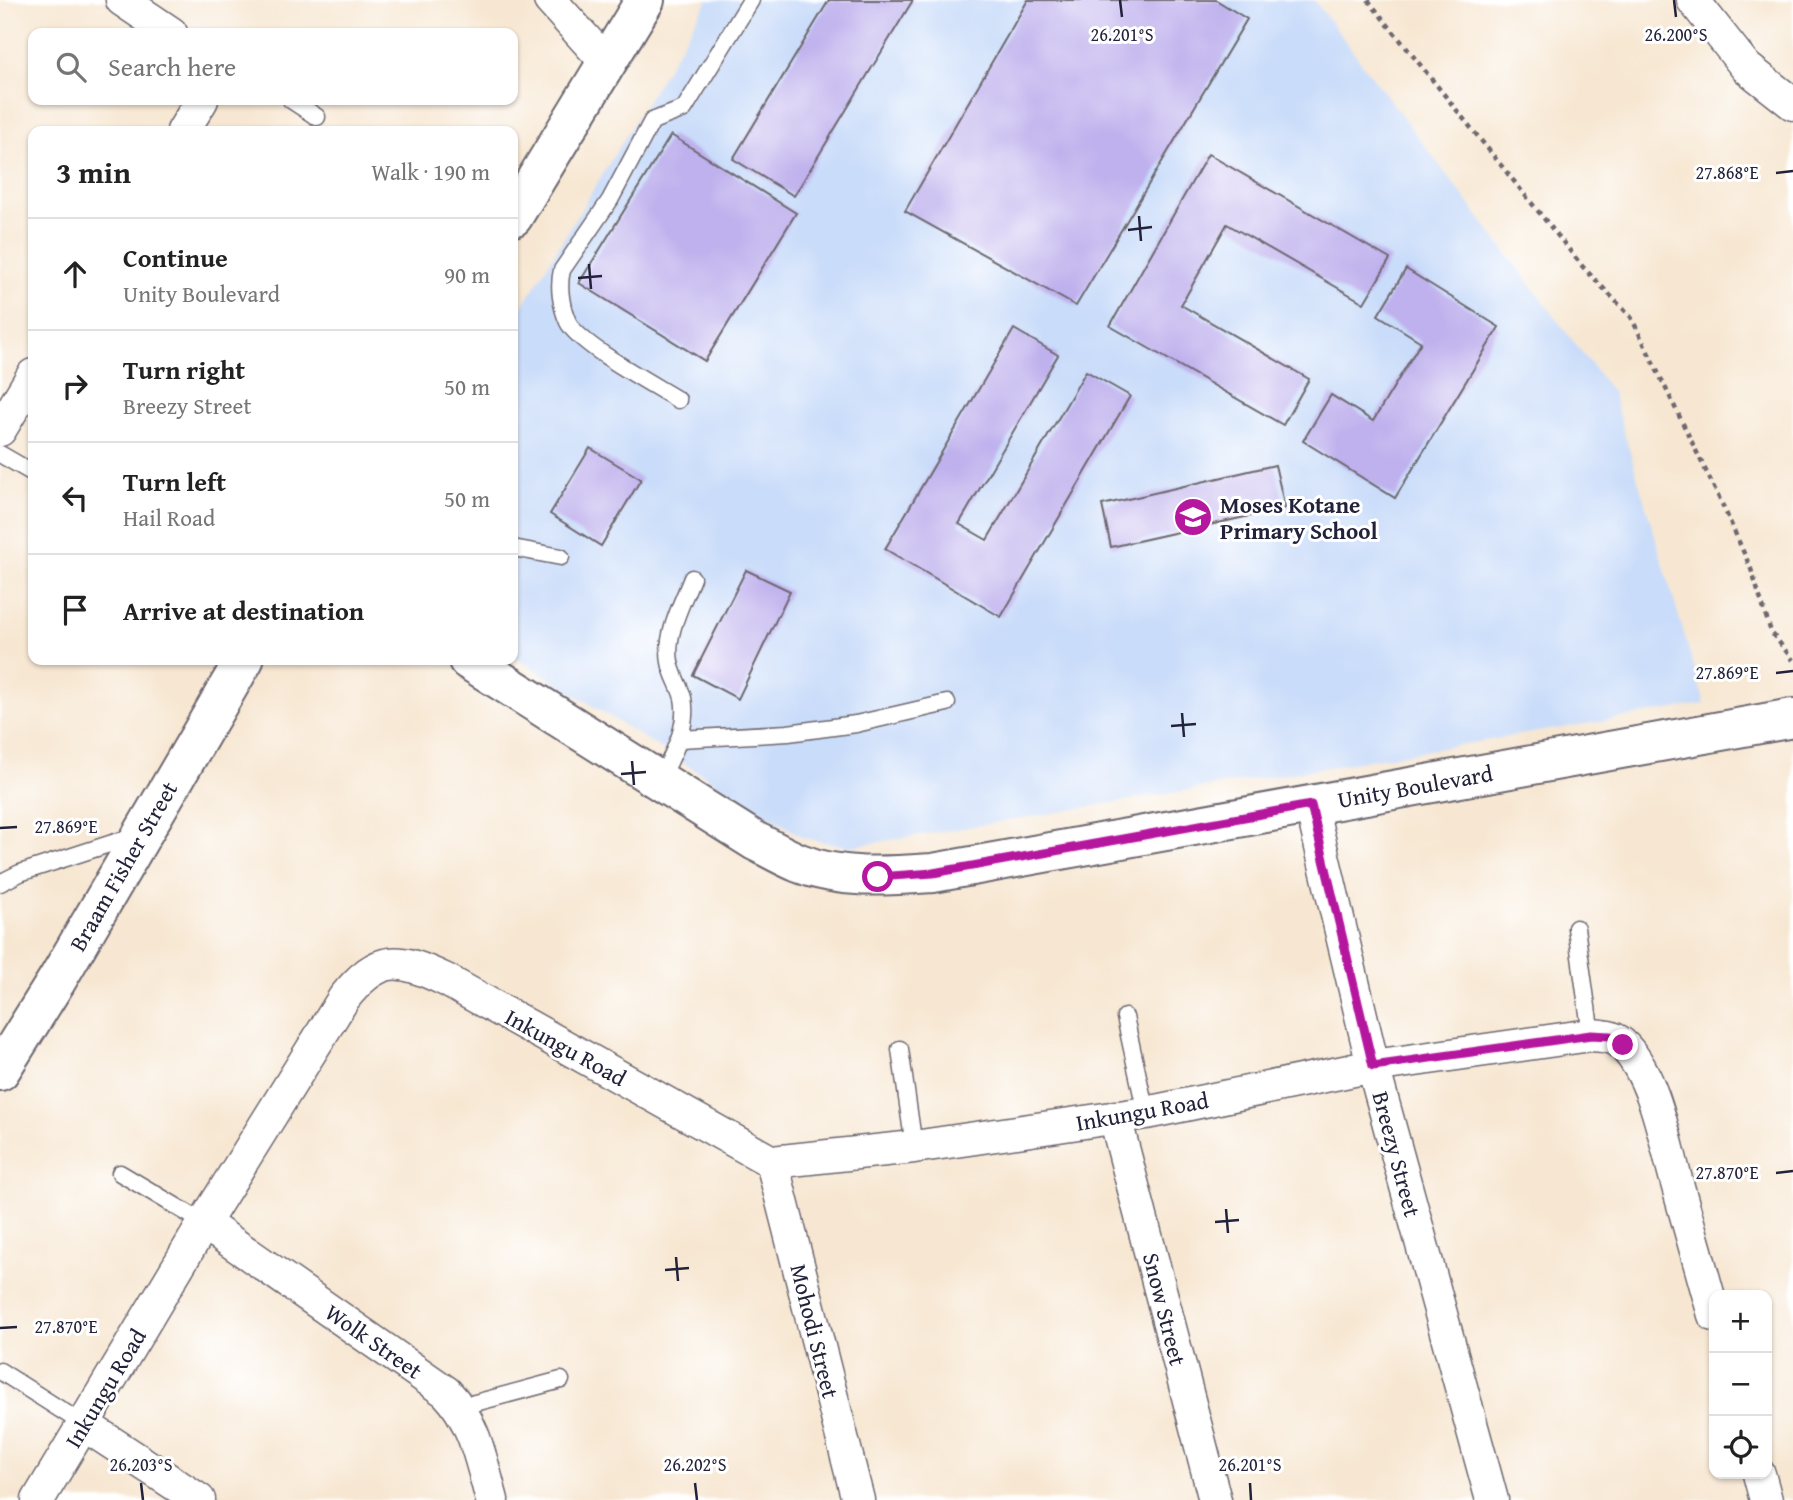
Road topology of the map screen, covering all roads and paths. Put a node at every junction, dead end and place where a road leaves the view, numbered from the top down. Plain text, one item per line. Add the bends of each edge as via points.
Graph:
1 (122, 0) edge
2 (550, 0) edge
3 (645, 0) edge
4 (751, 0) edge
5 (1368, 0) edge
6 (1693, 0) edge
7 (164, 28) edge
8 (607, 63) junction
9 (1793, 104) edge
10 (199, 105) edge
11 (299, 105) edge
12 (317, 117) dead end
13 (186, 126) edge
14 (518, 209) edge
15 (28, 383) edge
16 (678, 400) dead end
17 (0, 430) edge
18 (0, 454) edge
19 (28, 470) edge
20 (518, 549) edge
21 (561, 557) dead end
22 (692, 578) dead end
23 (1793, 660) edge
24 (241, 665) edge
25 (476, 665) edge
26 (947, 704) dead end
27 (1793, 718) edge
28 (680, 739) junction
29 (660, 780) junction
30 (1311, 805) junction
31 (143, 833) junction
32 (0, 883) edge
33 (1576, 928) dead end
34 (1125, 1017) dead end
35 (1591, 1035) junction
36 (900, 1049) dead end
37 (1373, 1066) junction
38 (0, 1071) edge
39 (1131, 1115) junction
40 (914, 1147) junction
41 (772, 1162) junction
42 (120, 1173) dead end
43 (204, 1223) junction
44 (1709, 1297) edge
45 (0, 1371) edge
46 (561, 1380) dead end
47 (460, 1407) junction
48 (83, 1424) junction
49 (1760, 1479) edge
50 (38, 1500) edge
51 (199, 1500) edge
52 (492, 1500) edge
53 (858, 1500) edge
54 (1215, 1500) edge
55 (1492, 1500) edge
56 (1766, 1500) edge

1 - 7 street
2 - 8 street
3 - 8 street
4 - 16 lane via 684,109 652,121 558,283 569,324 591,346
5 - 23 path via 1583,267 1631,317 1724,508 1751,569 1771,632
6 - 9 street via 1746,68
8 - 14 street
10 - 13 street
11 - 12 lane
15 - 17 street
18 - 19 lane
20 - 21 lane
22 - 28 lane via 671,636 670,662 685,718
24 - 31 street, Braam Fisher Street
25 - 29 street, Unity Boulevard
26 - 28 lane via 788,733
27 - 30 street, Unity Boulevard
28 - 29 lane
29 - 30 street, Unity Boulevard via 800,864 878,877 933,873
30 - 37 street, Breezy Street
31 - 32 lane
31 - 38 street, Braam Fisher Street
33 - 35 lane
34 - 39 lane
35 - 37 street, Inkungu Road
35 - 44 street via 1610,1036 1623,1045 1646,1082
36 - 40 lane
37 - 39 street, Inkungu Road
37 - 55 street, Breezy Street
39 - 40 street, Inkungu Road
39 - 54 street, Snow Street
40 - 41 street, Inkungu Road
41 - 43 street, Inkungu Road via 446,980 408,965 388,963 372,969 344,998
41 - 53 street, Mohodi Street
42 - 43 lane
43 - 47 street, Wolk Street via 446,1392
43 - 48 street, Inkungu Road
45 - 48 lane
46 - 47 lane
47 - 52 street, Wolk Street
48 - 50 street, Inkungu Road
48 - 51 street
49 - 56 street

